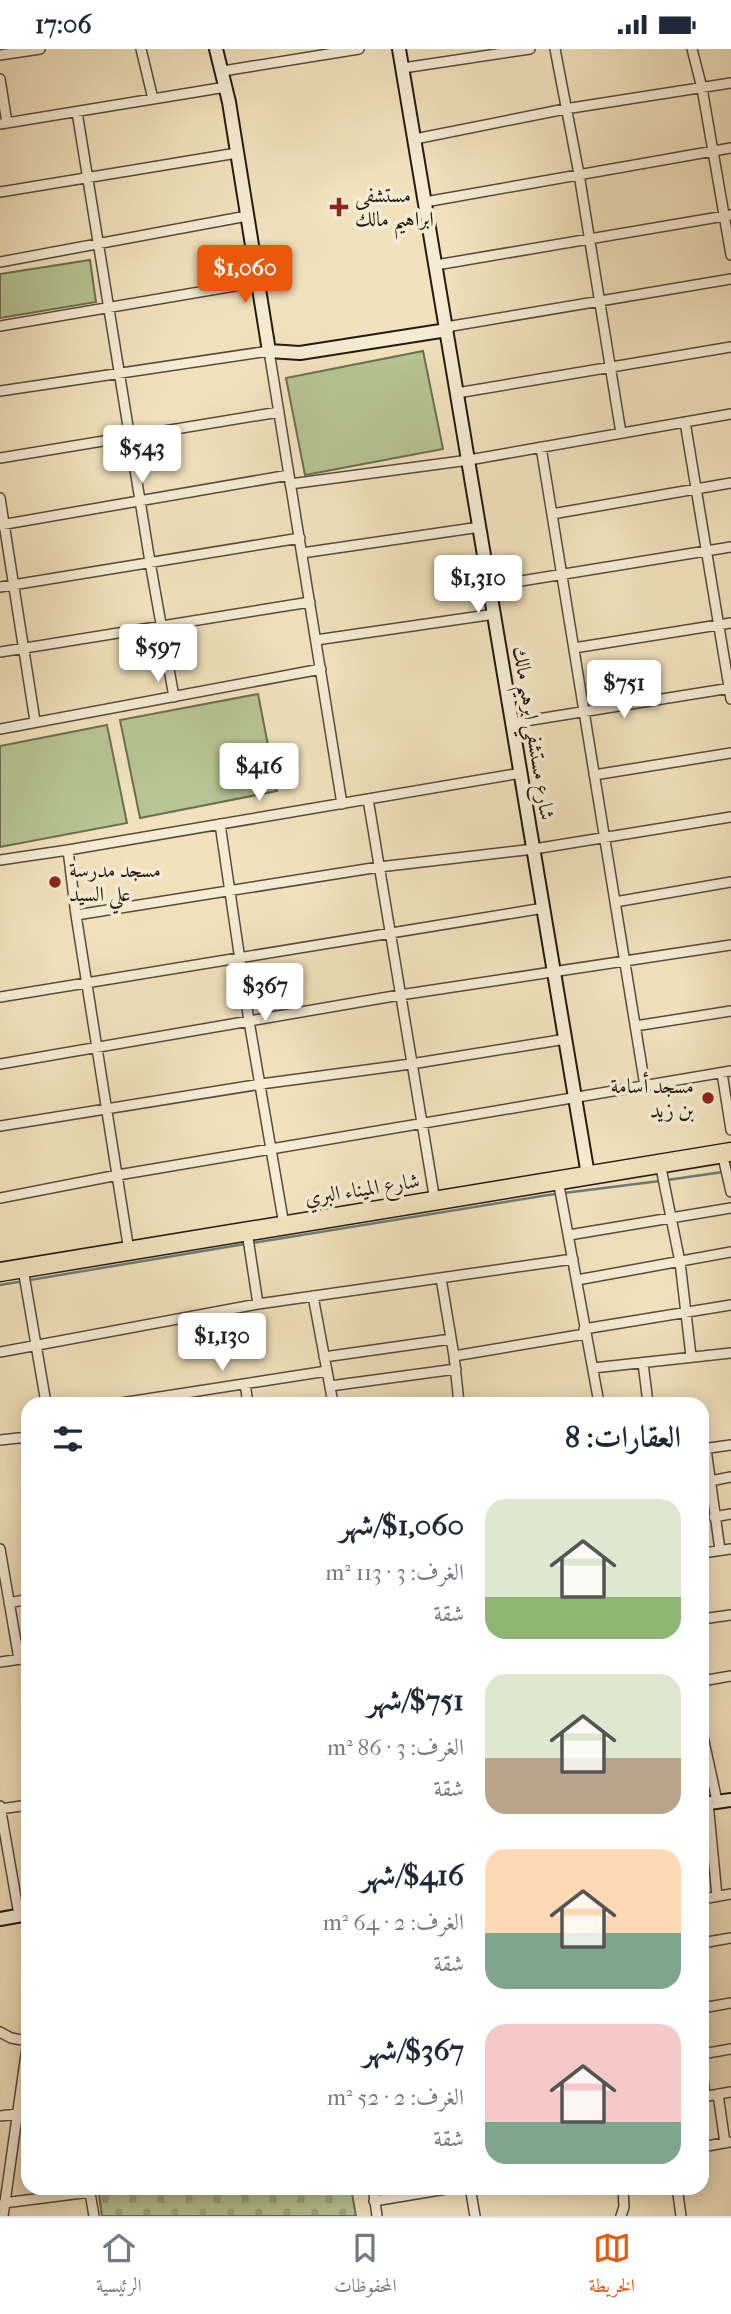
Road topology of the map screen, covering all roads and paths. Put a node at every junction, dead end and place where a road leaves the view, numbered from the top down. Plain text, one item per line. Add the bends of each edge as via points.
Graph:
1 (40, 49) edge
2 (141, 49) edge
3 (216, 49) edge
4 (359, 49) edge
5 (399, 49) edge
6 (530, 49) edge
7 (555, 49) edge
8 (692, 49) edge
9 (0, 55) edge
10 (403, 68) junction
11 (223, 71) junction
12 (0, 79) edge
13 (731, 83) edge
14 (226, 87) junction
15 (702, 88) junction
16 (153, 99) junction
17 (565, 109) junction
18 (77, 112) junction
19 (4, 123) edge
20 (415, 139) junction
21 (731, 148) edge
22 (713, 151) junction
23 (237, 153) junction
24 (579, 174) junction
25 (88, 177) junction
26 (0, 192) edge
27 (425, 202) junction
28 (728, 215) edge
29 (247, 216) junction
30 (589, 238) junction
31 (100, 242) junction
32 (731, 255) edge
33 (0, 262) edge
34 (436, 265) junction
35 (731, 279) edge
36 (258, 282) junction
37 (600, 301) junction
38 (110, 307) junction
39 (0, 326) edge
40 (447, 328) junction
41 (731, 348) edge
42 (269, 351) junction
43 (610, 367) junction
44 (120, 372) junction
45 (0, 391) edge
46 (457, 393) junction
47 (279, 412) junction
48 (731, 414) edge
49 (685, 422) junction
50 (621, 433) junction
51 (130, 437) junction
52 (541, 447) junction
53 (0, 458) edge
54 (469, 460) junction
55 (290, 479) junction
56 (731, 483) edge
57 (696, 489) junction
58 (0, 498) edge
59 (140, 501) junction
60 (552, 513) junction
61 (2, 525) edge
62 (480, 527) junction
63 (300, 538) junction
64 (731, 547) edge
65 (706, 551) junction
66 (302, 553) junction
67 (150, 562) junction
68 (562, 574) junction
69 (14, 584) junction
70 (490, 586) junction
71 (0, 587) edge
72 (310, 602) junction
73 (495, 614) junction
74 (731, 623) edge
75 (162, 625) junction
76 (719, 625) junction
77 (316, 640) junction
78 (24, 648) junction
79 (574, 648) junction
80 (0, 652) edge
81 (321, 669) junction
82 (730, 689) edge
83 (174, 697) junction
84 (731, 699) edge
85 (584, 712) junction
86 (35, 722) junction
87 (513, 723) junction
88 (0, 729) edge
89 (731, 753) edge
90 (521, 773) junction
91 (594, 775) junction
92 (368, 799) junction
93 (342, 803) junction
94 (731, 817) edge
95 (220, 824) junction
96 (605, 838) junction
97 (534, 849) junction
98 (68, 850) junction
99 (0, 860) edge
100 (379, 867) junction
101 (731, 882) edge
102 (230, 891) junction
103 (615, 902) junction
104 (544, 908) junction
105 (76, 915) junction
106 (390, 933) junction
107 (731, 945) edge
108 (240, 957) junction
109 (625, 962) junction
110 (553, 974) junction
111 (86, 982) junction
112 (400, 996) junction
113 (0, 997) edge
114 (731, 1011) edge
115 (249, 1021) junction
116 (635, 1026) junction
117 (566, 1039) junction
118 (97, 1047) junction
119 (411, 1063) junction
120 (0, 1064) edge
121 (727, 1072) edge
122 (261, 1083) junction
123 (645, 1086) junction
124 (576, 1097) junction
125 (106, 1110) junction
126 (421, 1123) junction
127 (0, 1126) edge
128 (731, 1131) edge
129 (271, 1149) junction
130 (726, 1152) edge
131 (660, 1163) junction
132 (118, 1175) junction
133 (588, 1175) junction
134 (558, 1180) junction
135 (731, 1192) edge
136 (0, 1198) edge
137 (435, 1201) junction
138 (731, 1208) edge
139 (672, 1217) junction
140 (284, 1226) junction
141 (247, 1231) junction
142 (569, 1235) junction
143 (128, 1251) junction
144 (731, 1252) edge
145 (573, 1259) junction
146 (680, 1262) junction
147 (23, 1269) junction
148 (0, 1272) edge
149 (441, 1277) junction
150 (577, 1280) junction
151 (313, 1296) junction
152 (258, 1304) junction
153 (731, 1305) edge
154 (687, 1312) junction
155 (585, 1332) junction
156 (452, 1339) junction
157 (36, 1343) junction
158 (0, 1352) edge
159 (731, 1353) edge
160 (454, 1356) junction
161 (691, 1356) junction
162 (324, 1357) junction
163 (643, 1363) junction
164 (593, 1368) junction
165 (456, 1369) junction
166 (327, 1371) junction
167 (245, 1384) junction
168 (330, 1386) junction
169 (45, 1397) edge
170 (187, 1397) edge
171 (246, 1397) edge
172 (332, 1397) edge
173 (458, 1397) edge
174 (598, 1397) edge
175 (647, 1397) edge
176 (21, 1438) edge
177 (0, 1440) edge
178 (731, 1445) edge
179 (709, 1448) edge
180 (709, 1476) edge
181 (731, 1477) edge
182 (710, 1481) junction
183 (731, 1514) edge
184 (714, 1517) junction
185 (0, 1549) edge
186 (731, 1549) edge
187 (720, 1550) junction
188 (709, 1552) edge
189 (21, 1600) edge
190 (9, 1603) junction
191 (731, 1615) edge
192 (709, 1618) edge
193 (21, 1651) edge
194 (21, 1659) edge
195 (0, 1662) edge
196 (731, 1676) edge
197 (709, 1680) edge
198 (731, 1800) edge
199 (709, 1803) edge
200 (21, 1806) edge
201 (0, 1808) edge
202 (731, 1894) edge
203 (717, 1896) junction
204 (709, 1898) edge
205 (21, 1902) edge
206 (21, 1916) edge
207 (0, 1919) edge
208 (731, 1938) edge
209 (709, 1942) edge
210 (731, 2003) edge
211 (709, 2007) edge
212 (0, 2032) edge
213 (21, 2040) edge
214 (731, 2049) edge
215 (709, 2053) edge
216 (21, 2087) edge
217 (731, 2092) edge
218 (718, 2094) junction
219 (709, 2096) edge
220 (17, 2114) junction
221 (0, 2116) edge
222 (728, 2143) edge
223 (709, 2146) edge
224 (57, 2195) edge
225 (91, 2195) edge
226 (374, 2195) edge
227 (410, 2195) edge
228 (471, 2195) edge
229 (623, 2195) edge
230 (678, 2195) edge
231 (374, 2201) junction
232 (5, 2203) junction
233 (3, 2216) edge
234 (94, 2216) edge
235 (377, 2216) edge
236 (475, 2216) edge
237 (621, 2216) edge
238 (681, 2216) edge

1 - 9 street
2 - 16 street
3 - 11 street
4 - 11 street
5 - 10 street, شارع مستشفي ابرهيم مالك
6 - 10 street
7 - 17 street
8 - 15 street
10 - 20 street, شارع مستشفي ابرهيم مالك
11 - 14 street
12 - 19 street
13 - 15 street
14 - 16 street
14 - 23 street
15 - 17 street
15 - 22 street
16 - 18 street
17 - 20 street
17 - 24 street
18 - 19 street
18 - 25 street
20 - 27 street, شارع مستشفي ابرهيم مالك
21 - 22 street
22 - 24 street
22 - 28 street
23 - 25 street
23 - 29 street
24 - 27 street
24 - 30 street
25 - 26 street
25 - 31 street
27 - 34 street, شارع مستشفي ابرهيم مالك
28 - 30 street
28 - 32 street
29 - 31 street
29 - 36 street
30 - 34 street
30 - 37 street
31 - 33 street
31 - 38 street
34 - 40 street, شارع مستشفي ابرهيم مالك
35 - 37 street
36 - 38 street
36 - 42 street
37 - 40 street
37 - 43 street
38 - 39 street
38 - 44 street
40 - 42 street via 300,353
40 - 46 street, شارع مستشفي ابرهيم مالك
41 - 43 street
42 - 44 street
42 - 47 street
43 - 46 street
43 - 50 street
44 - 45 street
44 - 51 street
46 - 54 street, شارع مستشفي ابرهيم مالك
47 - 51 street
47 - 55 street
48 - 49 street
49 - 50 street
49 - 57 street
50 - 52 street
51 - 53 street
51 - 59 street
52 - 54 street
52 - 60 street
54 - 55 street
54 - 62 street, شارع مستشفي ابرهيم مالك
55 - 59 street
55 - 63 street
56 - 57 street
57 - 60 street
57 - 65 street
58 - 61 street
59 - 61 street
59 - 67 street
60 - 68 street
61 - 69 street
62 - 66 street
62 - 70 street, شارع مستشفي ابرهيم مالك
63 - 66 street
63 - 67 street
64 - 65 street
65 - 68 street
65 - 76 street
66 - 72 street
67 - 69 street
67 - 75 street
68 - 70 street
68 - 79 street
69 - 71 street
69 - 78 street
70 - 73 street, شارع مستشفي ابرهيم مالك
72 - 75 street
72 - 77 street
73 - 77 street
73 - 87 street, شارع مستشفي ابرهيم مالك
74 - 76 street
75 - 78 street
75 - 83 street
76 - 79 street
76 - 82 street
77 - 81 street
78 - 80 street
78 - 86 street
79 - 85 street
81 - 83 street
81 - 93 street
82 - 84 street
82 - 85 street
83 - 86 street
85 - 87 street
85 - 91 street
86 - 88 street
87 - 90 street, شارع مستشفي ابرهيم مالك
89 - 91 street
90 - 92 street
90 - 97 street, شارع مستشفي ابرهيم مالك
91 - 96 street
92 - 93 street
92 - 100 street
93 - 95 street
94 - 96 street
95 - 98 street
95 - 102 street
96 - 97 street
96 - 103 street
97 - 100 street
97 - 104 street, شارع مستشفي ابرهيم مالك
98 - 99 street
98 - 105 street
100 - 102 street
100 - 106 street
101 - 103 street
102 - 105 street
102 - 108 street
103 - 109 street
104 - 106 street
104 - 110 street, شارع مستشفي ابرهيم مالك
105 - 111 street
106 - 108 street
106 - 112 street
107 - 109 street
108 - 111 street
108 - 115 street
109 - 110 street
109 - 116 street
110 - 112 street
110 - 117 street, شارع مستشفي ابرهيم مالك
111 - 113 street
111 - 118 street
112 - 115 street
112 - 119 street
114 - 116 street
115 - 118 street
115 - 122 street
116 - 123 street
117 - 119 street
117 - 124 street, شارع مستشفي ابرهيم مالك
118 - 120 street
118 - 125 street
119 - 122 street
119 - 126 street
121 - 123 street
121 - 128 street
122 - 125 street
122 - 129 street
123 - 124 street
124 - 126 street
124 - 133 street, شارع مستشفي ابرهيم مالك
125 - 127 street
125 - 132 street
126 - 129 street
126 - 137 street
129 - 132 street
129 - 140 street
130 - 131 highway, شارع الميناء البري
130 - 135 street
131 - 133 highway, شارع الميناء البري
131 - 139 street
132 - 136 street
132 - 143 street
133 - 134 highway, شارع الميناء البري
134 - 137 highway, شارع الميناء البري
134 - 142 street
137 - 140 highway, شارع الميناء البري
138 - 139 street
139 - 142 street
139 - 146 street
140 - 141 highway, شارع الميناء البري
141 - 143 highway, شارع الميناء البري
141 - 152 street
142 - 145 street
143 - 147 highway, شارع الميناء البري
144 - 146 street
145 - 149 street
145 - 150 street
146 - 150 street
146 - 154 street
147 - 148 highway, شارع الميناء البري
147 - 157 street
149 - 151 street
149 - 156 street
150 - 155 street
151 - 152 street
151 - 162 street
152 - 157 street
153 - 154 street
154 - 155 street
154 - 161 street
155 - 160 street
155 - 164 street
156 - 160 street
156 - 162 street
157 - 158 street
157 - 169 street
159 - 161 street
160 - 165 street
161 - 163 street
162 - 166 street
163 - 164 street
163 - 175 street
164 - 174 street
165 - 168 street
165 - 173 street
166 - 167 street
166 - 168 street
167 - 170 street
167 - 171 street
168 - 172 street
176 - 177 street
178 - 179 street
180 - 182 street
181 - 182 street
182 - 184 street
183 - 184 street
184 - 187 street
185 - 190 street
186 - 187 street
187 - 188 street
189 - 190 street
190 - 193 street
191 - 192 street
194 - 195 street
196 - 197 street
198 - 199 street
199 - 203 street
200 - 201 street
201 - 205 street
202 - 203 street
203 - 204 street
206 - 207 street
208 - 209 street
210 - 211 street
212 - 213 street
214 - 215 street
216 - 220 street
217 - 218 street
218 - 219 street
218 - 222 street
220 - 221 street
220 - 232 street
222 - 223 street
224 - 232 street
225 - 234 street
226 - 231 street
227 - 231 street
228 - 236 street
229 - 237 street
230 - 238 street
231 - 235 street
232 - 233 street

